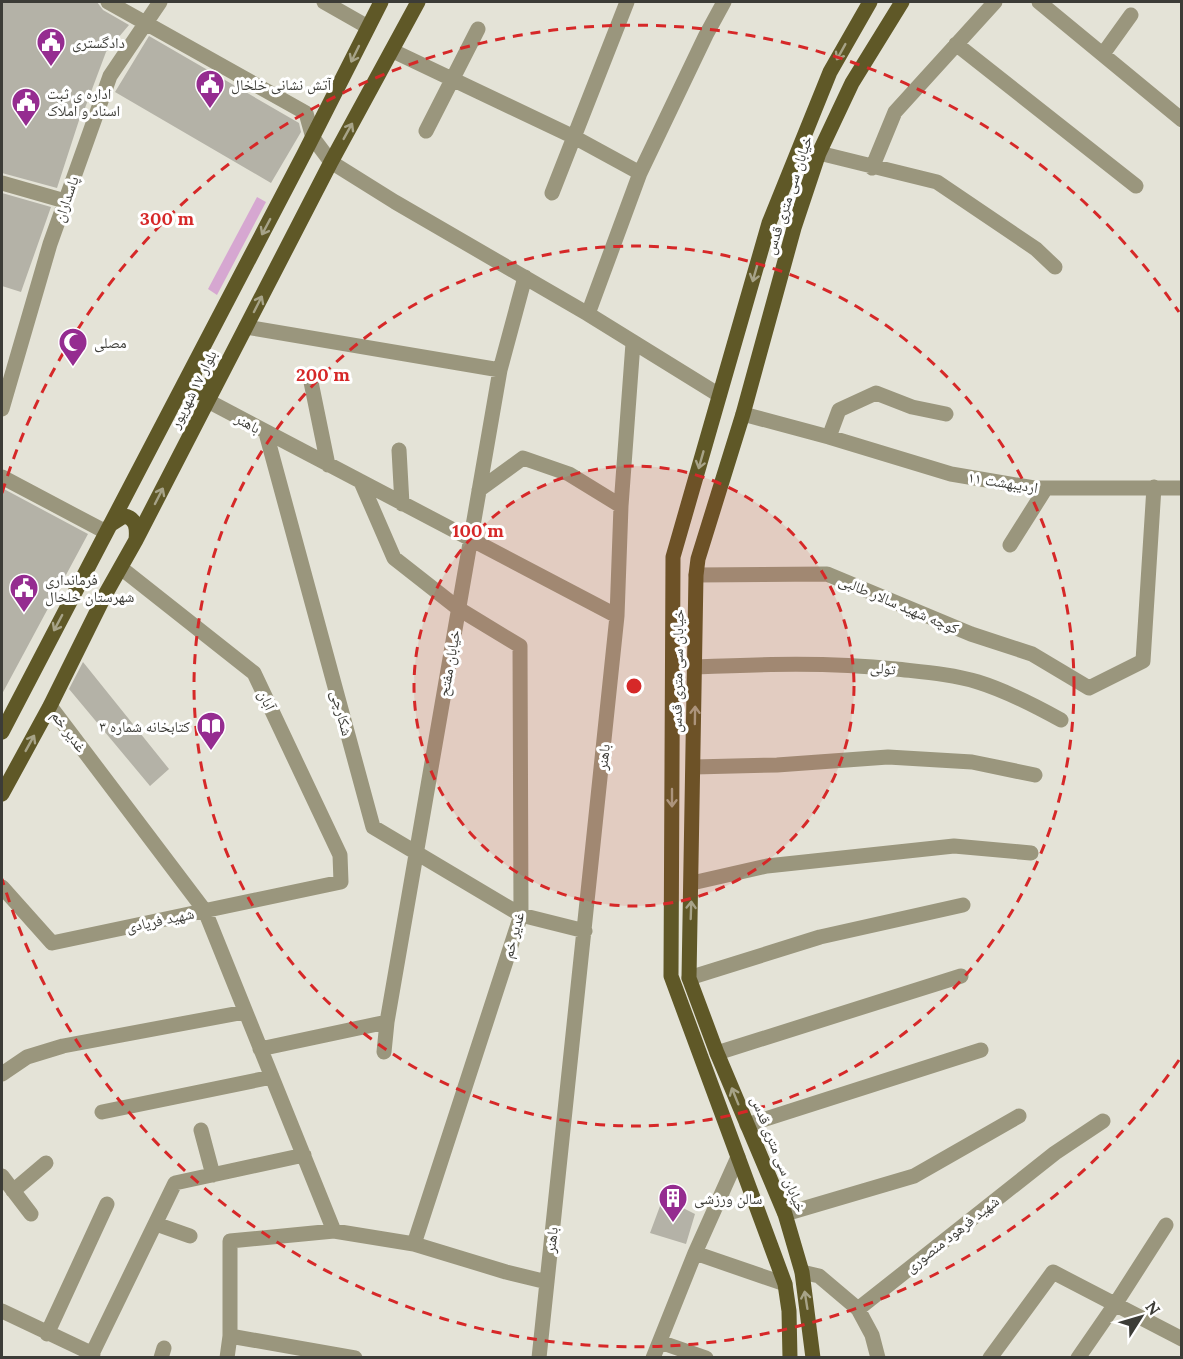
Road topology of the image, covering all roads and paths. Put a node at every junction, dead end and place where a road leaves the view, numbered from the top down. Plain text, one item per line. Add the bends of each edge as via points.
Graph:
1 (108, 2) edge
2 (160, 2) edge
3 (324, 2) edge
4 (381, 2) edge
5 (418, 2) edge
6 (627, 2) edge
7 (724, 2) edge
8 (870, 2) edge
9 (902, 2) edge
10 (995, 2) edge
11 (1039, 2) edge
12 (1131, 15) dead end
13 (146, 24) junction
14 (368, 27) junction
15 (478, 29) dead end
16 (956, 44) junction
17 (393, 51) junction
18 (1103, 54) junction
19 (452, 79) junction
20 (1182, 120) edge
21 (426, 131) dead end
22 (574, 137) junction
23 (313, 138) junction
24 (819, 153) junction
25 (331, 162) junction
26 (873, 168) junction
27 (640, 173) junction
28 (2, 183) edge
29 (1136, 186) dead end
30 (552, 194) dead end
31 (66, 201) junction
32 (769, 223) junction
33 (794, 228) junction
34 (1055, 267) dead end
35 (525, 277) junction
36 (588, 314) junction
37 (246, 327) junction
38 (209, 335) junction
39 (633, 343) junction
40 (231, 356) junction
41 (500, 370) junction
42 (311, 382) dead end
43 (719, 395) junction
44 (208, 400) junction
45 (2, 409) edge
46 (743, 414) junction
47 (946, 414) dead end
48 (266, 433) junction
49 (829, 437) junction
50 (399, 450) dead end
51 (328, 465) junction
52 (2, 477) edge
53 (361, 482) junction
54 (1154, 487) junction
55 (1046, 488) junction
56 (1182, 488) edge
57 (479, 490) junction
58 (402, 504) junction
59 (621, 506) junction
60 (108, 529) junction
61 (471, 539) junction
62 (136, 540) junction
63 (1010, 545) dead end
64 (673, 557) junction
65 (698, 559) junction
66 (121, 568) junction
67 (696, 575) junction
68 (459, 609) junction
69 (617, 616) junction
70 (695, 667) junction
71 (50, 706) junction
72 (1061, 720) dead end
73 (2, 732) edge
74 (694, 767) junction
75 (1035, 776) dead end
76 (2, 794) edge
77 (416, 853) junction
78 (1031, 853) dead end
79 (341, 882) joint
80 (692, 883) junction
81 (2, 887) edge
82 (963, 905) dead end
83 (205, 911) junction
84 (521, 915) junction
85 (585, 931) junction
86 (961, 976) dead end
87 (689, 978) junction
88 (245, 1012) junction
89 (387, 1022) junction
90 (260, 1049) junction
91 (981, 1050) dead end
92 (384, 1052) dead end
93 (717, 1053) junction
94 (2, 1074) edge
95 (272, 1077) junction
96 (102, 1112) dead end
97 (1019, 1116) dead end
98 (1103, 1121) dead end
99 (747, 1125) junction
100 (201, 1130) dead end
101 (304, 1155) junction
102 (738, 1156) junction
103 (46, 1163) dead end
104 (213, 1175) junction
105 (2, 1176) edge
106 (13, 1191) junction
107 (107, 1204) dead end
108 (31, 1214) dead end
109 (786, 1214) junction
110 (156, 1224) junction
111 (1166, 1225) dead end
112 (334, 1232) junction
113 (190, 1236) dead end
114 (414, 1244) junction
115 (695, 1253) junction
116 (802, 1272) junction
117 (547, 1282) junction
118 (785, 1284) junction
119 (1116, 1303) junction
120 (858, 1309) junction
121 (2, 1311) edge
122 (47, 1334) junction
123 (230, 1336) junction
124 (1182, 1339) edge
125 (660, 1341) junction
126 (91, 1356) edge
127 (227, 1358) edge
128 (355, 1358) edge
129 (539, 1358) edge
130 (653, 1358) edge
131 (706, 1358) edge
132 (790, 1358) edge
133 (813, 1358) edge
134 (878, 1358) edge
135 (990, 1358) edge
136 (1078, 1358) edge

1 - 13 street
2 - 13 street, پاسداران
3 - 14 street
4 - 14 main road, بلوار ١٧ شهریور
5 - 17 main road, بلوار ١٧ شهریور
6 - 22 street
7 - 27 street
8 -> 32 main road, خیابان سی متری قدس via 830,72
9 - 24 main road, خیابان سی متری قدس via 852,83
10 - 16 street
11 - 18 street
12 - 18 street
13 - 23 street via 306,113
13 - 31 street, پاسداران via 110,76
14 -> 23 main road, بلوار ١٧ شهریور
15 - 19 street
16 - 26 street via 895,112
16 - 29 street
17 - 19 street
25 -> 17 main road, بلوار ١٧ شهریور
18 - 20 street
19 - 21 street
19 - 22 street
22 - 27 street
22 - 30 street
23 - 25 street
23 -> 38 main road, بلوار ١٧ شهریور
24 - 26 street
24 - 33 main road, خیابان سی متری قدس
25 - 35 street
37 -> 25 main road, بلوار ١٧ شهریور
26 - 34 street via 937,183 1036,249
27 - 36 street
28 - 31 street
31 - 45 street, پاسداران
32 - 33 main road via 783,211 792,212
32 -> 43 main road, خیابان سی متری قدس
33 - 46 main road, خیابان سی متری قدس
35 - 36 street
35 - 41 street, خیابان مفتح
36 - 39 street
37 - 40 main road, بلوار ١٧ شهریور
37 - 41 street
38 - 40 main road via 190,385 194,392 206,389
38 - 60 main road, بلوار ١٧ شهریور
39 - 43 street
39 - 59 street
40 - 44 main road, بلوار ١٧ شهریور
41 - 57 street, خیابان مفتح
42 - 51 street
43 -> 64 main road, خیابان سی متری قدس
44 - 48 street, باهنر
62 -> 44 main road, بلوار ١٧ شهریور
46 - 49 street, ۱۱ اردیبهشت
46 - 65 main road, خیابان سی متری قدس
47 - 49 street via 912,407 876,393 839,410
48 - 51 street, باهنر
48 - 77 street, شکارچی via 373,827
49 - 55 street, ۱۱ اردیبهشت via 951,474
50 - 58 street
51 - 53 street, باهنر
52 - 60 street
53 - 58 street, باهنر
53 - 68 street via 394,558
54 - 55 street, ۱۱ اردیبهشت
54 - 56 street, ۱۱ اردیبهشت
54 - 67 street, کوچه شهید سالار طالبی via 1143,661 1089,688 1032,654 971,634 827,574
55 - 63 street
57 - 59 street via 523,458 569,474
57 - 61 street, خیابان مفتح
58 - 61 street, باهنر
59 - 69 street
60 - 62 main road via 124,516 131,518 136,525
60 -> 73 main road, بلوار ١٧ شهریور
61 - 68 street, خیابان مفتح
61 - 69 street, باهنر
62 - 66 main road, بلوار ١٧ شهریور
64 - 65 main road
64 -> 102 main road, خیابان سی متری قدس via 670,976
65 - 67 main road, خیابان سی متری قدس
66 - 71 main road, بلوار ١٧ شهریور
66 - 79 street, آبان via 255,673 340,855
67 - 70 main road, خیابان سی متری قدس
68 - 77 street, خیابان مفتح
68 - 84 street, غدیر خم via 520,646
69 - 85 street, باهنر
70 - 72 street, تولی via 789,663 924,672 976,682 1033,704
74 -> 70 main road, خیابان سی متری قدس
76 -> 71 main road, بلوار ١٧ شهریور
71 - 83 street, غدیر خم
74 - 75 street via 888,757 972,762
74 - 80 main road, خیابان سی متری قدس
77 - 84 street, شکارچی
77 - 89 street, خیابان مفتح
78 - 80 street via 954,846 767,866
79 - 83 street, شهید فریادی
87 -> 80 main road, خیابان سی متری قدس
81 - 83 street, شهید فریادی via 52,943
82 - 87 street via 820,937
83 - 88 street, غدیر خم
84 - 85 street, شکارچی
84 - 114 street, غدیر خم
85 - 117 street, باهنر
86 - 93 street
87 - 93 main road, خیابان سی متری قدس
88 - 90 street, غدیر خم
88 - 94 street via 63,1046 27,1057
89 - 90 street
89 - 92 street, خیابان مفتح
90 - 95 street, غدیر خم
91 - 99 street
99 -> 93 main road, خیابان سی متری قدس
95 - 96 street
95 - 101 street, غدیر خم
97 - 109 street via 914,1176
98 - 120 street, شهید فرهود منصوری via 1055,1153
99 - 109 main road, خیابان سی متری قدس
100 - 104 street
101 - 104 street
101 - 112 street, غدیر خم
102 - 115 street
102 - 118 main road, خیابان سی متری قدس
103 - 106 street
104 - 110 street via 175,1183
105 - 106 street
106 - 108 street
107 - 122 street
109 - 116 main road, خیابان سی متری قدس
110 - 113 street
110 - 126 street
111 - 119 street
112 - 114 street
112 - 123 street via 230,1241
114 - 117 street
115 - 118 street
115 - 125 street
116 - 120 street via 819,1276
133 -> 116 main road, خیابان سی متری قدس
117 - 129 street, باهنر
118 - 132 main road, خیابان سی متری قدس
119 - 124 street
119 - 135 street via 1053,1272
119 - 136 street
120 - 134 street via 872,1335
121 - 122 street
122 - 126 street
123 - 127 street
123 - 128 street
125 - 130 street
125 - 131 street

